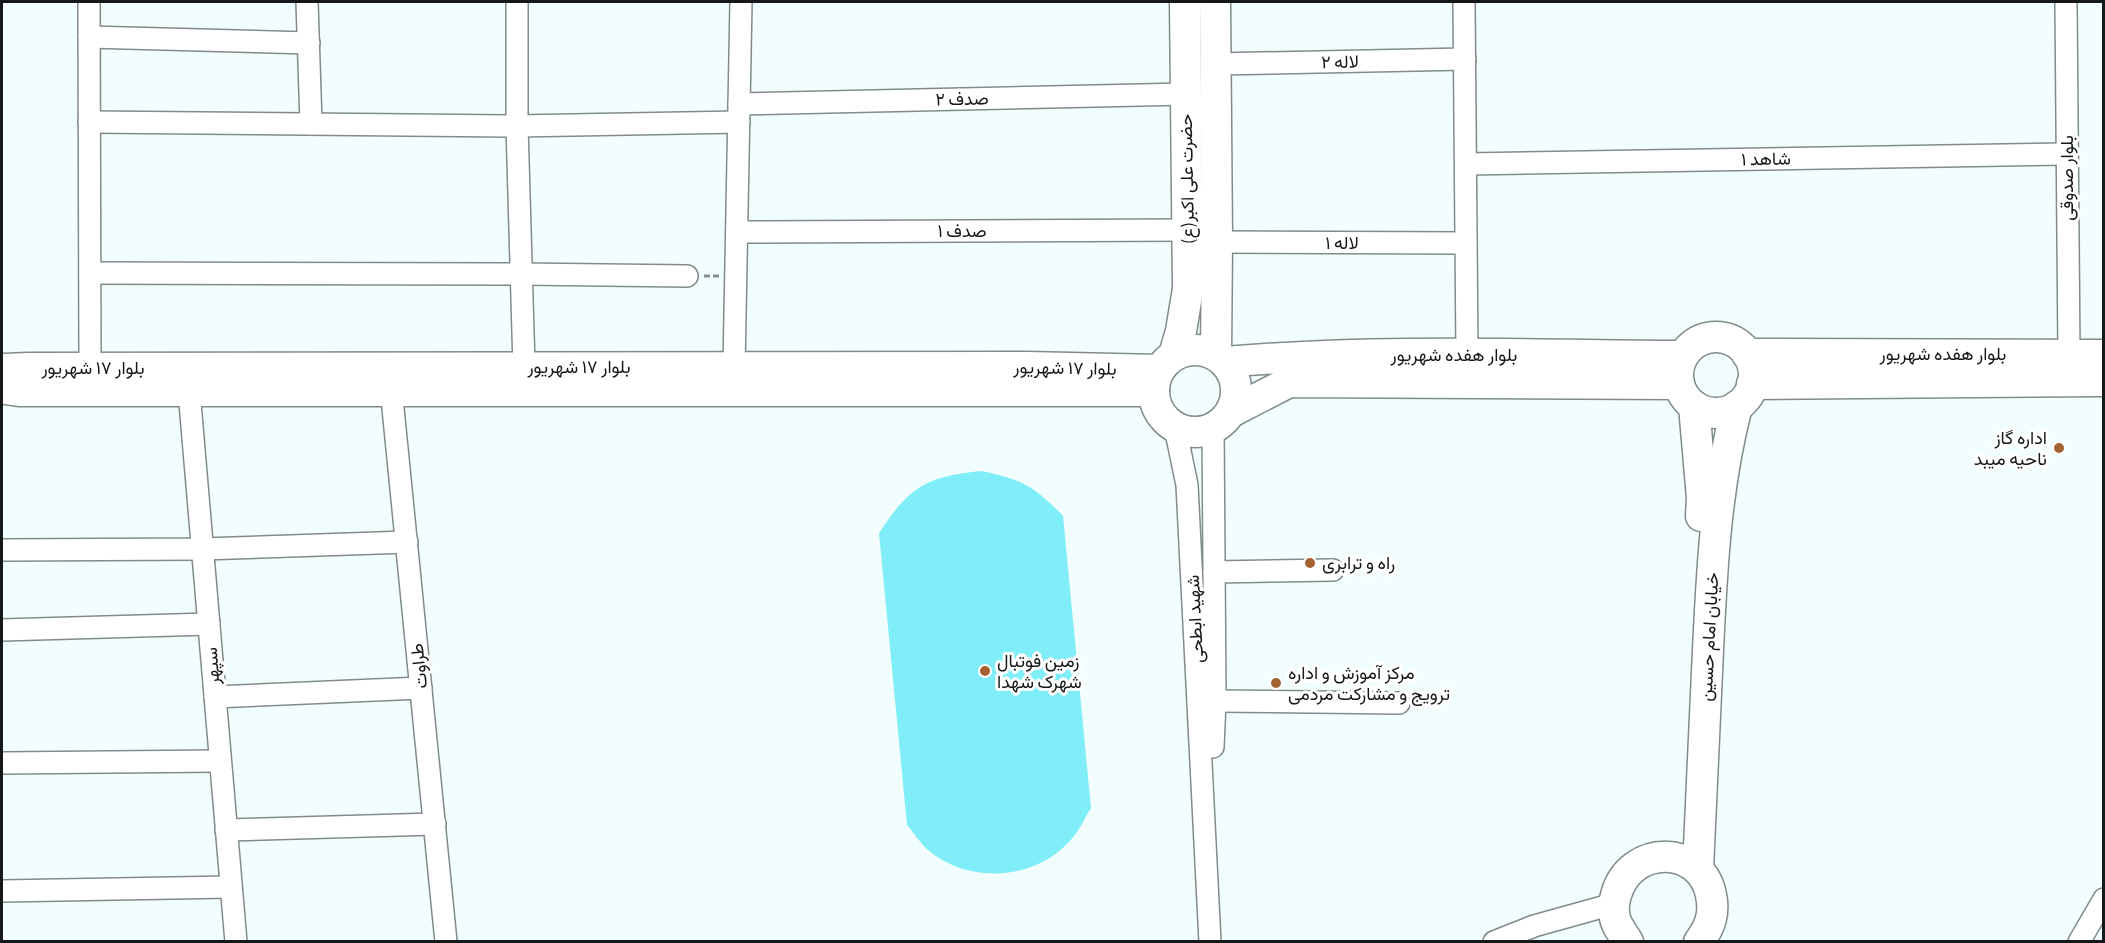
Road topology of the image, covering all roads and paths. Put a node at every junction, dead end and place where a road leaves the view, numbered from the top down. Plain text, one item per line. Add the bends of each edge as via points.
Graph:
1 (89, 2) edge
2 (308, 2) edge
3 (517, 2) edge
4 (741, 2) edge
5 (1185, 2) edge
6 (1215, 2) edge
7 (1464, 2) edge
8 (2066, 2) edge
9 (89, 37) junction
10 (309, 43) junction
11 (1465, 59) junction
12 (1216, 64) junction
13 (1186, 94) junction
14 (739, 113) junction
15 (89, 122) junction
16 (311, 124) junction
17 (518, 126) junction
18 (2067, 154) junction
19 (1466, 164) junction
20 (1187, 195) junction
21 (1217, 195) junction
22 (1188, 230) junction
23 (737, 232) junction
24 (1217, 243) junction
25 (1466, 243) junction
26 (90, 273) junction
27 (522, 274) junction
28 (687, 276) joint
29 (735, 276) junction
30 (1467, 354) junction
31 (1747, 354) junction
32 (2069, 355) junction
33 (2103, 355) edge
34 (1220, 359) junction
35 (524, 367) junction
36 (734, 367) junction
37 (90, 368) junction
38 (1162, 372) junction
39 (2, 373) edge
40 (390, 379) junction
41 (2103, 381) edge
42 (1685, 382) junction
43 (2, 385) edge
44 (189, 391) junction
45 (1744, 395) junction
46 (1222, 420) junction
47 (1174, 427) junction
48 (407, 542) junction
49 (202, 549) junction
50 (2, 550) edge
51 (1333, 570) dead end
52 (1214, 572) junction
53 (209, 624) junction
54 (2, 630) edge
55 (421, 688) junction
56 (215, 697) junction
57 (1215, 701) junction
58 (1399, 703) dead end
59 (220, 761) junction
60 (2, 763) edge
61 (1204, 813) junction
62 (435, 824) junction
63 (226, 830) junction
64 (1689, 864) junction
65 (230, 887) junction
66 (2, 891) edge
67 (2103, 899) edge
68 (1613, 904) junction
69 (236, 942) edge
70 (446, 942) edge
71 (1210, 942) edge
72 (1494, 942) edge
73 (1628, 942) edge
74 (1699, 942) edge
75 (2079, 942) edge

1 - 9 street
2 - 10 street
3 - 17 street
4 - 14 street
5 - 13 street, حضرت علی اکبر(ع)
6 - 12 street, حضرت علی اکبر(ع)
7 - 11 street
8 - 18 street, بلوار صدوقی
9 - 10 street
9 - 15 street
10 - 16 street
11 - 12 street, لاله ۲
11 - 19 street
12 - 21 street, حضرت علی اکبر(ع)
13 - 14 street, صدف ۲
13 - 20 street, حضرت علی اکبر(ع)
14 - 17 street, صدف ۲
14 - 23 street
15 - 16 street, صدف ۲
15 - 26 street
16 - 17 street, صدف ۲
17 - 27 street
18 - 19 street, شاهد ۱
18 - 32 street, بلوار صدوقی
19 - 25 street
20 - 21 street
20 - 22 street, حضرت علی اکبر(ع)
21 - 24 street, حضرت علی اکبر(ع)
22 - 23 street, صدف ۱
22 - 38 street, حضرت علی اکبر(ع) via 1188,289 1181,331
23 - 29 street
24 - 25 street, لاله ۱
24 - 34 street, حضرت علی اکبر(ع)
25 - 30 street
26 - 27 street
26 - 37 street
27 - 28 street
27 - 35 street
28 - 29 path
29 - 36 street
30 - 34 street, بلوار هفده شهریور
30 - 42 street, بلوار هفده شهریور
31 - 32 street, بلوار هفده شهریور
31 - 42 street via 1729,339 1699,340 1687,350
31 - 45 street via 1753,372
32 - 33 street, بلوار هفده شهریور
34 - 38 street via 1195,350
34 - 46 street via 1234,377 1237,395
35 - 36 street, بلوار ۱۷ شهریور
35 - 40 street, بلوار ۱۷ شهریور
36 - 38 street, بلوار ۱۷ شهریور via 1027,367
37 - 39 street, بلوار ۱۷ شهریور via 17,368
37 - 40 street, بلوار ۱۷ شهریور
38 - 40 street, بلوار ۱۷ شهریور
38 - 47 street via 1159,412
40 - 44 street, بلوار ۱۷ شهریور
40 - 48 street, طراوت
41 - 45 street, بلوار هفده شهریور
42 - 45 street via 1706,411 1719,412
42 - 46 street, بلوار هفده شهریور via 1289,382
42 - 64 street, خیابان امام حسین via 1702,498
43 - 44 street, بلوار ۱۷ شهریور via 19,391
44 - 49 street, سپهر
45 - 64 street, خیابان امام حسین via 1721,476
46 - 47 street via 1195,432
46 - 52 street, شهید ابطحی
47 - 61 street, شهید ابطحی via 1187,484
48 - 49 street
48 - 55 street, طراوت
49 - 50 street
49 - 53 street, سپهر
51 - 52 street
52 - 57 street, شهید ابطحی
53 - 54 street
53 - 56 street, سپهر
55 - 56 street
55 - 62 street, طراوت
56 - 59 street, سپهر
57 - 58 street
57 - 61 street, شهید ابطحی via 1212,763
59 - 60 street
59 - 63 street, سپهر
61 - 71 street, شهید ابطحی
62 - 63 street
62 - 70 street, طراوت
63 - 65 street, سپهر
64 - 68 street via 1657,857 1635,865 1620,882
64 - 74 street via 1710,887 1714,907 1709,928
65 - 66 street
65 - 69 street, سپهر
67 - 75 street
68 - 72 street via 1534,926
68 - 73 street via 1617,924

